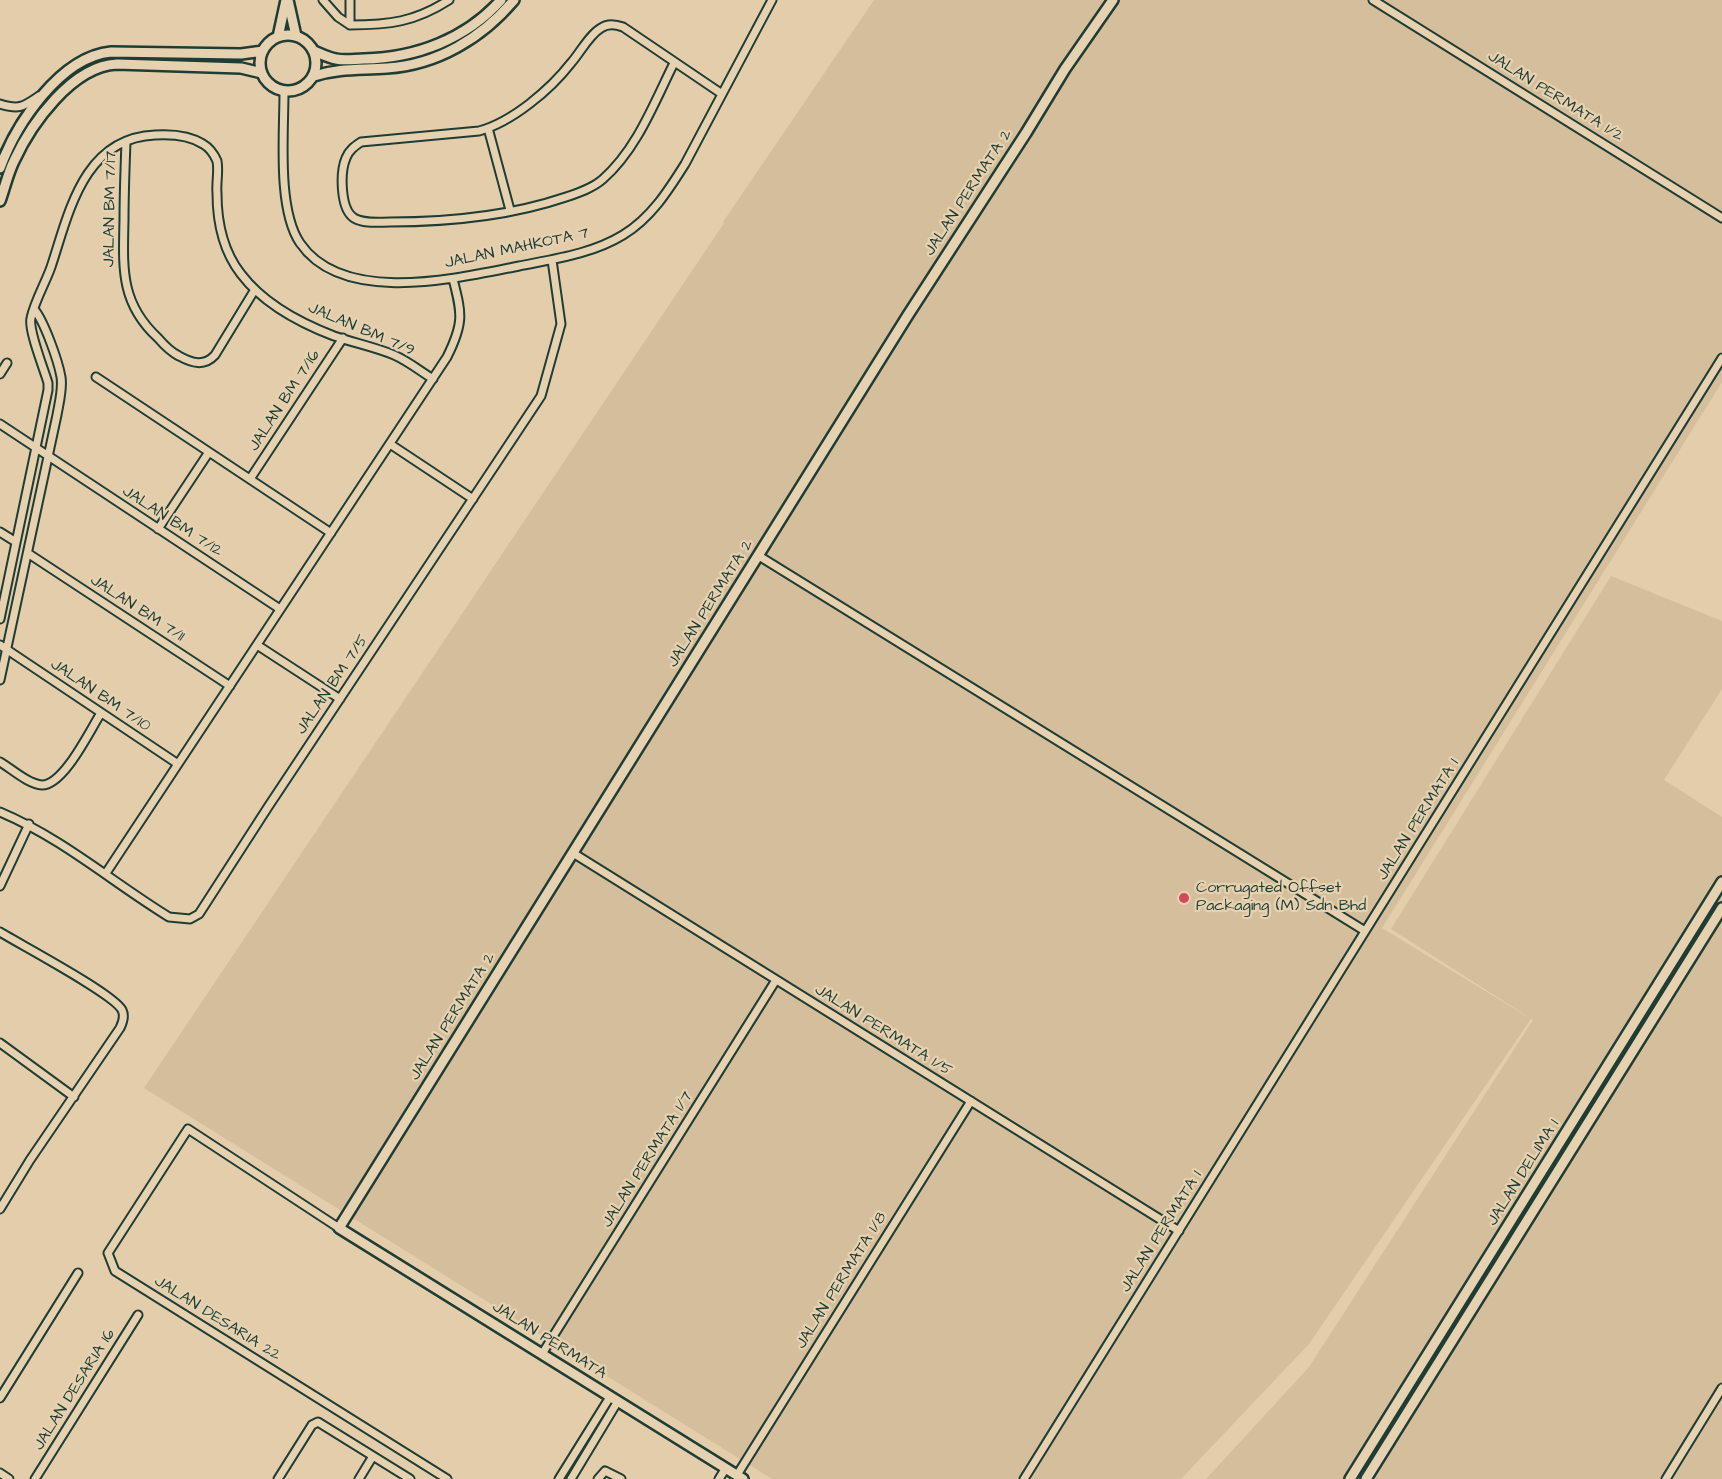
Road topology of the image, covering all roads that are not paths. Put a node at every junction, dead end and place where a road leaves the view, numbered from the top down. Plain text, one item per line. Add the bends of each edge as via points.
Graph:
1 (287, 0) edge
2 (323, 0) edge
3 (350, 0) edge
4 (449, 0) edge
5 (501, 0) edge
6 (513, 0) edge
7 (772, 0) edge
8 (1113, 0) edge
9 (1373, 0) edge
10 (350, 25) junction
11 (296, 36) junction
12 (278, 37) junction
13 (263, 51) junction
14 (314, 51) junction
15 (674, 63) junction
16 (262, 74) junction
17 (314, 76) junction
18 (47, 90) junction
19 (284, 92) junction
20 (722, 94) junction
21 (0, 104) edge
22 (488, 128) junction
23 (126, 142) junction
24 (0, 168) edge
25 (0, 201) edge
26 (510, 210) junction
27 (1722, 218) edge
28 (552, 260) junction
29 (453, 279) junction
30 (254, 291) junction
31 (34, 309) junction
32 (343, 338) junction
33 (1722, 358) edge
34 (7, 363) dead end
35 (0, 374) edge
36 (96, 377) dead end
37 (433, 379) junction
38 (0, 424) edge
39 (390, 444) junction
40 (36, 448) junction
41 (209, 452) junction
42 (49, 456) junction
43 (250, 479) junction
44 (473, 499) junction
45 (158, 529) junction
46 (0, 532) edge
47 (331, 533) junction
48 (16, 542) junction
49 (28, 554) junction
50 (759, 556) junction
51 (280, 609) junction
52 (0, 619) edge
53 (257, 645) junction
54 (3, 647) edge
55 (0, 680) edge
56 (230, 686) junction
57 (340, 699) junction
58 (101, 713) junction
59 (0, 762) edge
60 (178, 764) junction
61 (0, 812) edge
62 (29, 824) junction
63 (573, 854) junction
64 (106, 873) junction
65 (1722, 882) edge
66 (0, 886) edge
67 (1722, 908) edge
68 (1365, 931) junction
69 (0, 932) edge
70 (776, 980) junction
71 (0, 1043) edge
72 (74, 1097) junction
73 (971, 1101) junction
74 (0, 1209) edge
75 (339, 1228) junction
76 (1179, 1231) junction
77 (78, 1273) dead end
78 (138, 1315) dead end
79 (542, 1354) junction
80 (1722, 1388) edge
81 (0, 1398) edge
82 (614, 1399) junction
83 (373, 1456) junction
84 (726, 1468) junction
85 (0, 1473) edge
86 (740, 1477) edge
87 (9, 1479) edge
88 (35, 1479) edge
89 (278, 1479) edge
90 (359, 1479) edge
91 (410, 1479) edge
92 (447, 1479) edge
93 (559, 1479) edge
94 (571, 1479) edge
95 (598, 1479) edge
96 (621, 1479) edge
97 (719, 1479) edge
98 (1024, 1479) edge
99 (1350, 1479) edge
100 (1366, 1479) edge
101 (1666, 1479) edge

1 - 11 street
1 - 12 street
2 - 10 street via 338,18
3 - 10 street
4 - 10 street via 400,23
5 - 14 street via 462,32 415,53 339,60
6 - 17 street via 469,41 429,59 389,68 336,70
7 - 20 street, JALAN MAHKOTA 7
8 - 50 street, JALAN PERMATA 2 via 908,315
9 - 27 street, JALAN PERMATA 1/2
11 - 12 street
11 - 14 street
12 - 13 street
13 - 16 street
13 - 18 street via 102,53 77,64
14 - 17 street
15 - 20 street
15 - 22 street via 623,27 607,25 597,30 569,66 535,99
15 - 26 street via 636,139 602,181 552,201
16 - 19 street via 270,86
16 - 25 street via 241,68 117,64 89,73 61,94 26,138
17 - 19 street via 301,89
18 - 21 street via 26,106
18 - 24 street via 20,127
19 - 29 street, JALAN MAHKOTA 7 via 286,207 308,253 321,264 355,277 403,284
20 - 28 street, JALAN MAHKOTA 7 via 671,188 640,224 597,249
22 - 26 street
22 - 26 street via 362,141 350,151 344,166 344,205 350,215 365,222 425,222
23 - 30 street, JALAN BM 7/9 via 166,134 197,141 213,152 218,163 218,210 224,242 232,261
23 - 30 street, JALAN BM 7/17 via 123,270 142,322 174,354 202,363 215,355
23 - 31 street, JALAN BM 7/9 via 100,159 81,183
28 - 29 street, JALAN MAHKOTA 7
28 - 44 street, JALAN BM 7/5 via 561,324 541,396
29 - 37 street via 461,309 460,326
30 - 32 street, JALAN BM 7/9 via 300,320
31 - 40 street via 30,320 49,388
31 - 42 street via 41,317 61,378
32 - 37 street, JALAN BM 7/9 via 394,355
32 - 43 street, JALAN BM 7/16
33 - 68 street, JALAN PERMATA 1
34 - 35 street
36 - 41 street
37 - 39 street
38 - 40 street, JALAN BM 7/12
39 - 44 street
39 - 47 street
40 - 42 street, JALAN BM 7/12
40 - 48 street
41 - 43 street
41 - 45 street
42 - 45 street, JALAN BM 7/12
42 - 49 street
43 - 47 street
44 - 57 street, JALAN BM 7/5
45 - 51 street, JALAN BM 7/12
46 - 48 street
47 - 51 street
48 - 52 street
49 - 54 street
49 - 56 street, JALAN BM 7/11
50 - 63 street, JALAN PERMATA 2
50 - 68 street
51 - 53 street
53 - 56 street
53 - 57 street
54 - 55 street
54 - 58 street, JALAN BM 7/10
56 - 60 street
57 - 64 street, JALAN BM 7/5 via 196,916 186,920 169,917
58 - 59 street via 71,762 51,783 34,783
58 - 60 street, JALAN BM 7/10
60 - 64 street
61 - 62 street, JALAN BM 7/5
62 - 64 street, JALAN BM 7/5
62 - 66 street
63 - 70 street, JALAN PERMATA 1/5
63 - 75 street, JALAN PERMATA 2
65 - 99 street, JALAN DELIMA 1
67 - 100 street, JALAN DELIMA 1
68 - 76 street, JALAN PERMATA 1
69 - 72 street via 96,988 122,1010 120,1028
70 - 73 street, JALAN PERMATA 1/5
70 - 79 street, JALAN PERMATA 1/7
71 - 72 street
72 - 74 street
73 - 76 street, JALAN PERMATA 1/5
73 - 86 street, JALAN PERMATA 1/8
75 - 79 street, JALAN PERMATA
75 - 92 street, JALAN DESARIA 22 via 188,1129 108,1253 115,1271
76 - 98 street, JALAN PERMATA 1
77 - 81 street
78 - 88 street, JALAN DESARIA 16
79 - 82 street, JALAN PERMATA
80 - 101 street
82 - 84 street, JALAN PERMATA
82 - 93 street
82 - 94 street
83 - 89 street via 315,1422
83 - 90 street
83 - 91 street
84 - 86 street, JALAN PERMATA
84 - 97 street
85 - 87 street
95 - 96 street via 607,1471

